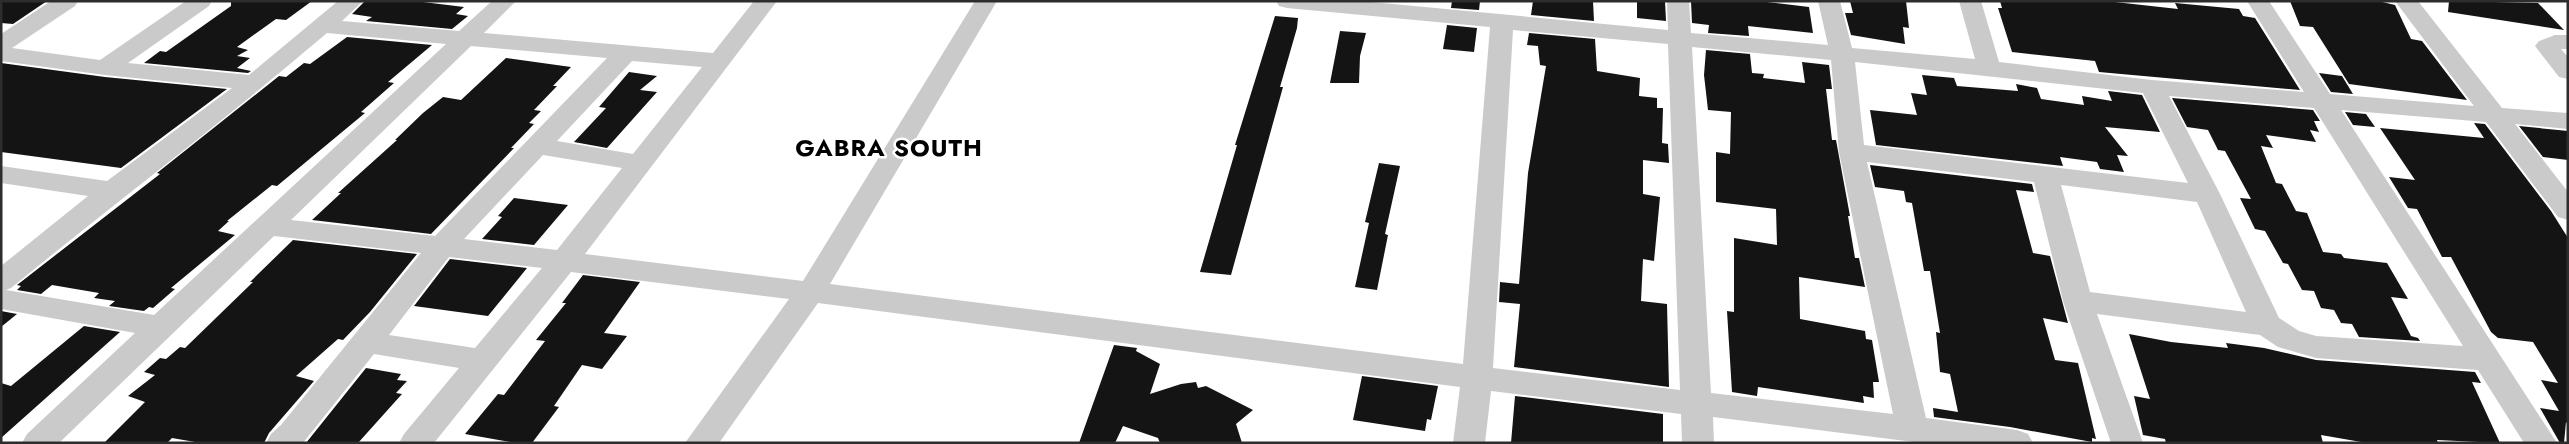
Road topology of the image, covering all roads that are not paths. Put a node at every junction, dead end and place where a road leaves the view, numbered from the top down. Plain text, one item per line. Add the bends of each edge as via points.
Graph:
1 (67, 1) edge
2 (202, 1) edge
3 (352, 1) edge
4 (505, 1) edge
5 (766, 1) edge
6 (986, 1) edge
7 (1287, 1) edge
8 (1678, 1) edge
9 (1829, 1) edge
10 (1970, 1) edge
11 (2406, 1) edge
12 (2253, 2) edge
13 (1388, 7) edge
14 (1502, 23) junction
15 (322, 26) junction
16 (1680, 38) junction
17 (463, 40) junction
18 (2568, 42) edge
19 (1, 45) edge
20 (1, 54) edge
21 (625, 54) junction
22 (1842, 54) junction
23 (718, 61) junction
24 (105, 68) junction
25 (1989, 68) junction
26 (2568, 72) edge
27 (254, 84) junction
28 (2152, 87) junction
29 (2322, 101) junction
30 (2491, 115) junction
31 (2568, 121) edge
32 (537, 146) junction
33 (1852, 152) junction
34 (639, 163) junction
35 (1, 174) edge
36 (2045, 175) junction
37 (112, 191) junction
38 (2207, 194) junction
39 (2568, 211) edge
40 (266, 226) junction
41 (442, 246) junction
42 (565, 260) junction
43 (1, 281) edge
44 (811, 291) junction
45 (1, 299) edge
46 (2078, 301) junction
47 (2267, 325) junction
48 (160, 327) junction
49 (367, 342) junction
50 (2488, 359) junction
51 (483, 361) junction
52 (1477, 378) junction
53 (1695, 402) junction
54 (1912, 428) junction
55 (38, 443) edge
56 (282, 443) edge
57 (415, 443) edge
58 (701, 443) edge
59 (1469, 443) edge
60 (1698, 443) edge
61 (2017, 443) edge
62 (2126, 443) edge
63 (2540, 443) edge

1 - 19 street
2 - 24 street
3 - 15 street
4 - 17 street
5 - 23 street
6 - 44 street
7 - 13 street
8 - 16 street
9 - 22 street
10 - 25 street
11 - 30 street
12 - 29 street
13 - 14 street
14 - 16 street
14 - 52 street
15 - 17 street
15 - 27 street
16 - 22 street
16 - 53 street
17 - 21 street
17 - 40 street
18 - 26 street via 2547,46
20 - 24 street
21 - 23 street
21 - 32 street
22 - 25 street
22 - 33 street
23 - 34 street
24 - 27 street
25 - 28 street
27 - 37 street
28 - 29 street
28 - 38 street
29 - 30 street
29 - 50 street
30 - 31 street
30 - 39 street
32 - 34 street
32 - 41 street
33 - 36 street
33 - 54 street
34 - 42 street
35 - 37 street
36 - 38 street
36 - 46 street
37 - 43 street
38 - 47 street
40 - 41 street
40 - 48 street
41 - 42 street
41 - 49 street
42 - 44 street
42 - 51 street
44 - 52 street
44 - 58 street
45 - 48 street
46 - 47 street
46 - 62 street
47 - 50 street via 2289,339 2316,347
48 - 55 street
49 - 51 street
49 - 56 street
50 - 63 street
51 - 57 street
52 - 53 street
52 - 59 street
53 - 54 street
53 - 60 street
54 - 61 street

